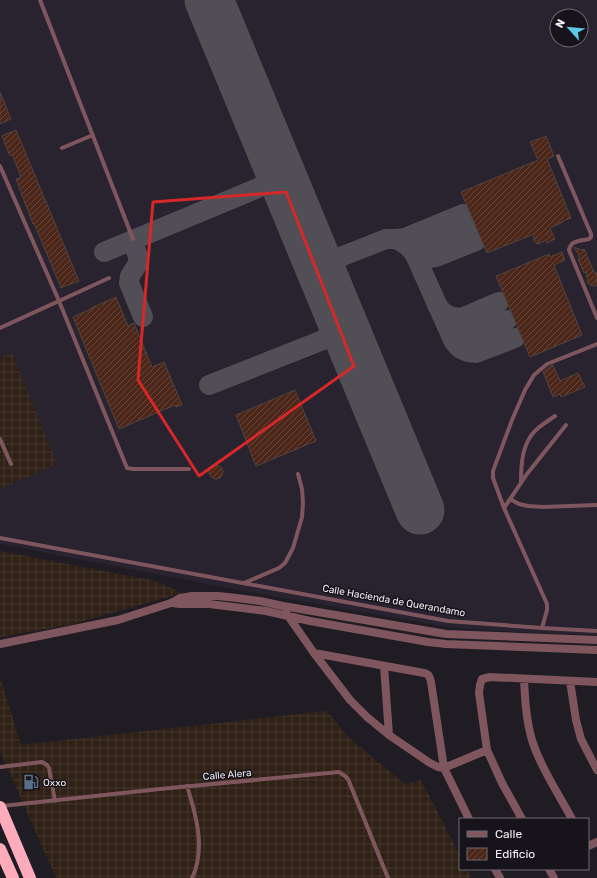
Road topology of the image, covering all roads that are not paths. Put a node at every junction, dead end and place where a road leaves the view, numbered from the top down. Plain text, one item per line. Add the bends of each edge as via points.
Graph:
1 (40, 0) edge
2 (93, 136) junction
3 (62, 148) dead end
4 (558, 156) dead end
5 (0, 166) edge
6 (133, 240) dead end
7 (109, 278) dead end
8 (59, 301) junction
9 (597, 318) edge
10 (0, 328) edge
11 (597, 344) edge
12 (555, 416) dead end
13 (566, 425) dead end
14 (0, 439) edge
15 (11, 464) dead end
16 (189, 469) dead end
17 (298, 474) dead end
18 (521, 482) junction
19 (510, 499) junction
20 (597, 505) edge
21 (504, 508) junction
22 (0, 538) edge
23 (244, 583) junction
24 (171, 603) junction
25 (283, 606) junction
26 (288, 616) junction
27 (542, 628) junction
28 (597, 631) edge
29 (597, 640) edge
30 (0, 644) edge
31 (597, 650) edge
32 (314, 653) junction
33 (384, 666) junction
34 (524, 679) junction
35 (570, 681) junction
36 (597, 682) edge
37 (389, 735) junction
38 (487, 750) junction
39 (0, 767) edge
40 (444, 768) junction
41 (597, 770) edge
42 (186, 786) junction
43 (55, 801) junction
44 (0, 807) edge
45 (469, 818) edge
46 (521, 818) edge
47 (571, 818) edge
48 (0, 849) edge
49 (13, 878) edge
50 (30, 878) edge
51 (192, 878) edge
52 (388, 878) edge

1 - 2 lane
2 - 3 lane
2 - 6 lane
4 - 9 lane via 591,232 589,239 573,243 569,250
5 - 8 lane
7 - 8 lane
8 - 10 lane
8 - 16 lane via 127,468
11 - 21 lane via 547,364 534,375 525,390 493,471
12 - 18 lane via 536,430 529,439 524,452
13 - 18 lane
14 - 15 lane
17 - 23 lane via 303,503 302,517 293,548 279,568
18 - 19 lane
19 - 20 lane via 528,506
19 - 21 lane
21 - 27 lane via 547,604
22 - 23 lane, Calle Hacienda de Querandamo
23 - 27 lane, Calle Hacienda de Querandamo via 448,621
24 - 25 street via 192,596 218,596
24 - 26 street via 209,604
24 - 30 street via 112,622
25 - 26 street
25 - 29 street via 446,634
26 - 31 street via 446,644
26 - 32 street
27 - 28 lane, Calle Hacienda de Querandamo
32 - 33 street
32 - 37 street via 350,700
33 - 37 street
33 - 40 street via 429,676
34 - 35 street
34 - 38 street via 482,679 479,693
34 - 47 street via 532,739
35 - 36 street
35 - 41 street via 581,739
37 - 40 street via 430,763
38 - 40 street
38 - 46 street
39 - 43 lane via 45,763 49,768
40 - 45 street
42 - 43 lane, Calle Alera
42 - 51 lane via 197,826 199,848
42 - 52 lane, Calle Alera via 339,772 348,779
43 - 44 lane, Calle Alera
44 - 50 highway
48 - 49 highway

